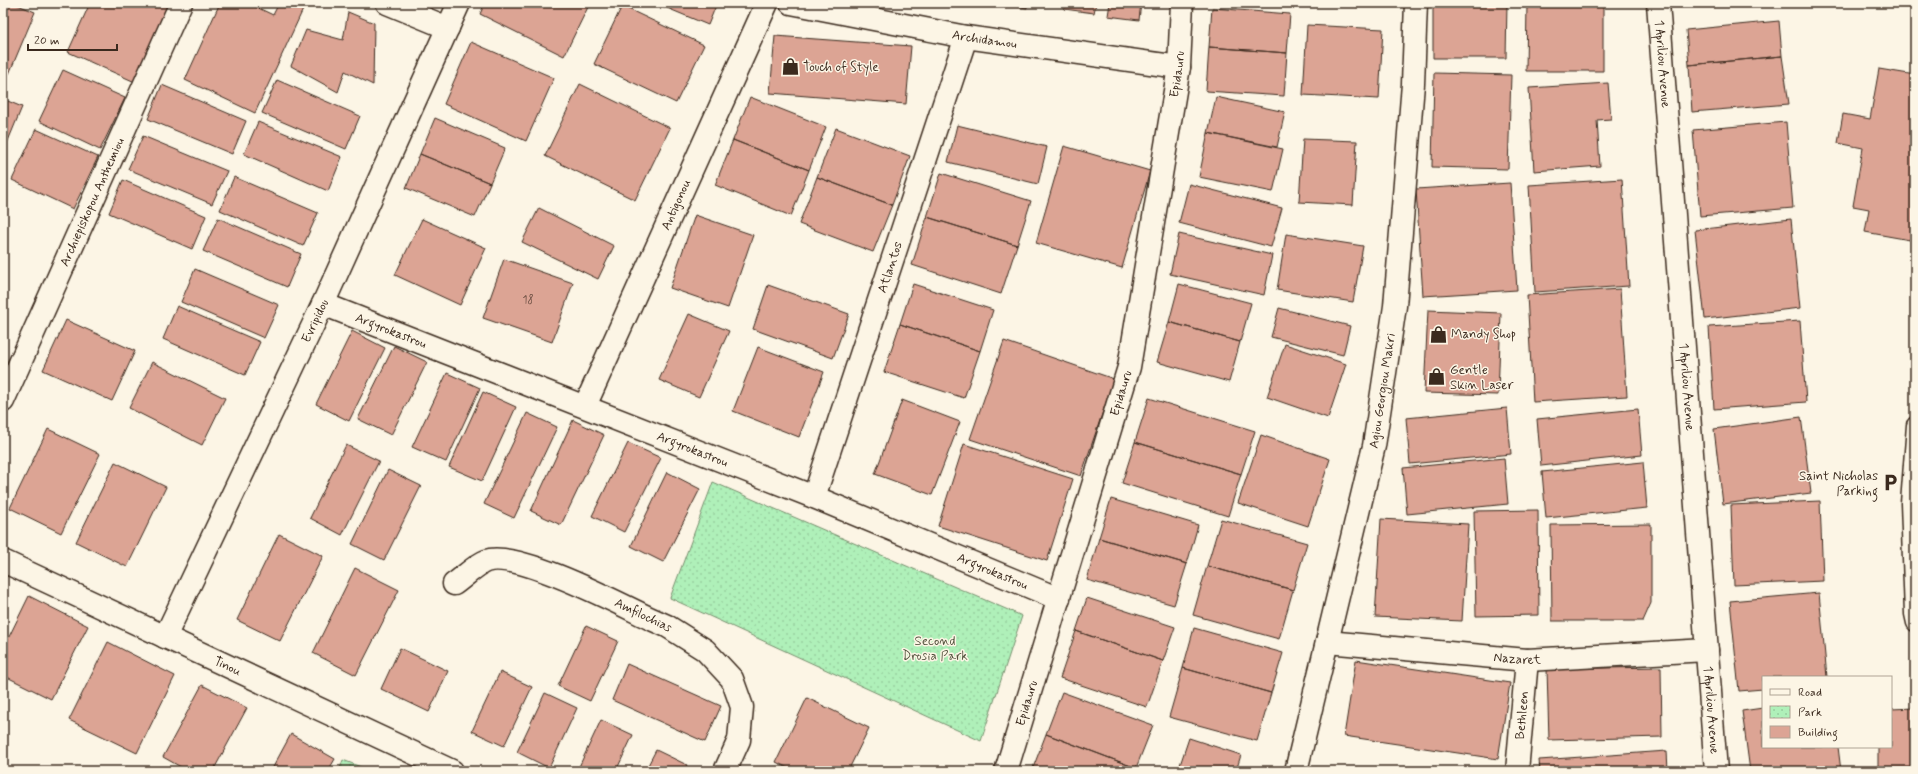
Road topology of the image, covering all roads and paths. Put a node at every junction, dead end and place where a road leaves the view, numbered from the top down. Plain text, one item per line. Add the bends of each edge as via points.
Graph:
1 (181, 3) edge
2 (387, 3) edge
3 (459, 3) edge
4 (767, 3) edge
5 (791, 3) edge
6 (1182, 3) edge
7 (1416, 3) edge
8 (1658, 3) edge
9 (448, 28) junction
10 (966, 37) junction
11 (1179, 67) junction
12 (323, 304) junction
13 (3, 401) edge
14 (585, 406) junction
15 (1915, 425) edge
16 (814, 497) junction
17 (3, 561) edge
18 (454, 584) dead end
19 (1059, 599) junction
20 (1915, 623) edge
21 (165, 637) junction
22 (1327, 642) junction
23 (1707, 650) junction
24 (1527, 660) junction
25 (452, 771) edge
26 (725, 771) edge
27 (1006, 771) edge
28 (1296, 771) edge
29 (1517, 771) edge
30 (1716, 771) edge

1 - 13 street, Archiepiskopou Anthemiou
2 - 9 street
3 - 9 street, Evripidou
4 - 14 street, Antigonou
5 - 10 street, Archidamou
6 - 11 street, Epidauru
7 - 22 street, Agiou Georgiou Makri via 1413,84 1395,306 1374,446
8 - 23 street, 1 Apriliou Avenue
9 - 12 street, Evripidou
10 - 11 street, Archidamou
10 - 16 street, Atlantos
11 - 19 street, Epidauru via 1129,367
12 - 14 street, Argyrokastrou
12 - 21 street, Evripidou
14 - 16 street, Argyrokastrou
15 - 20 lane via 1910,503
16 - 19 street, Argyrokastrou
17 - 21 street, Tinou
18 - 26 street, Amfilochias via 487,561 515,561 540,569 667,626 705,650 732,679 742,707 739,740
19 - 27 street, Epidauru
21 - 25 street, Tinou
22 - 24 street, Nazaret
22 - 28 street, Agiou Georgiou Makri
23 - 24 street, Nazaret
23 - 30 street, 1 Apriliou Avenue
24 - 29 street, Bethleen

